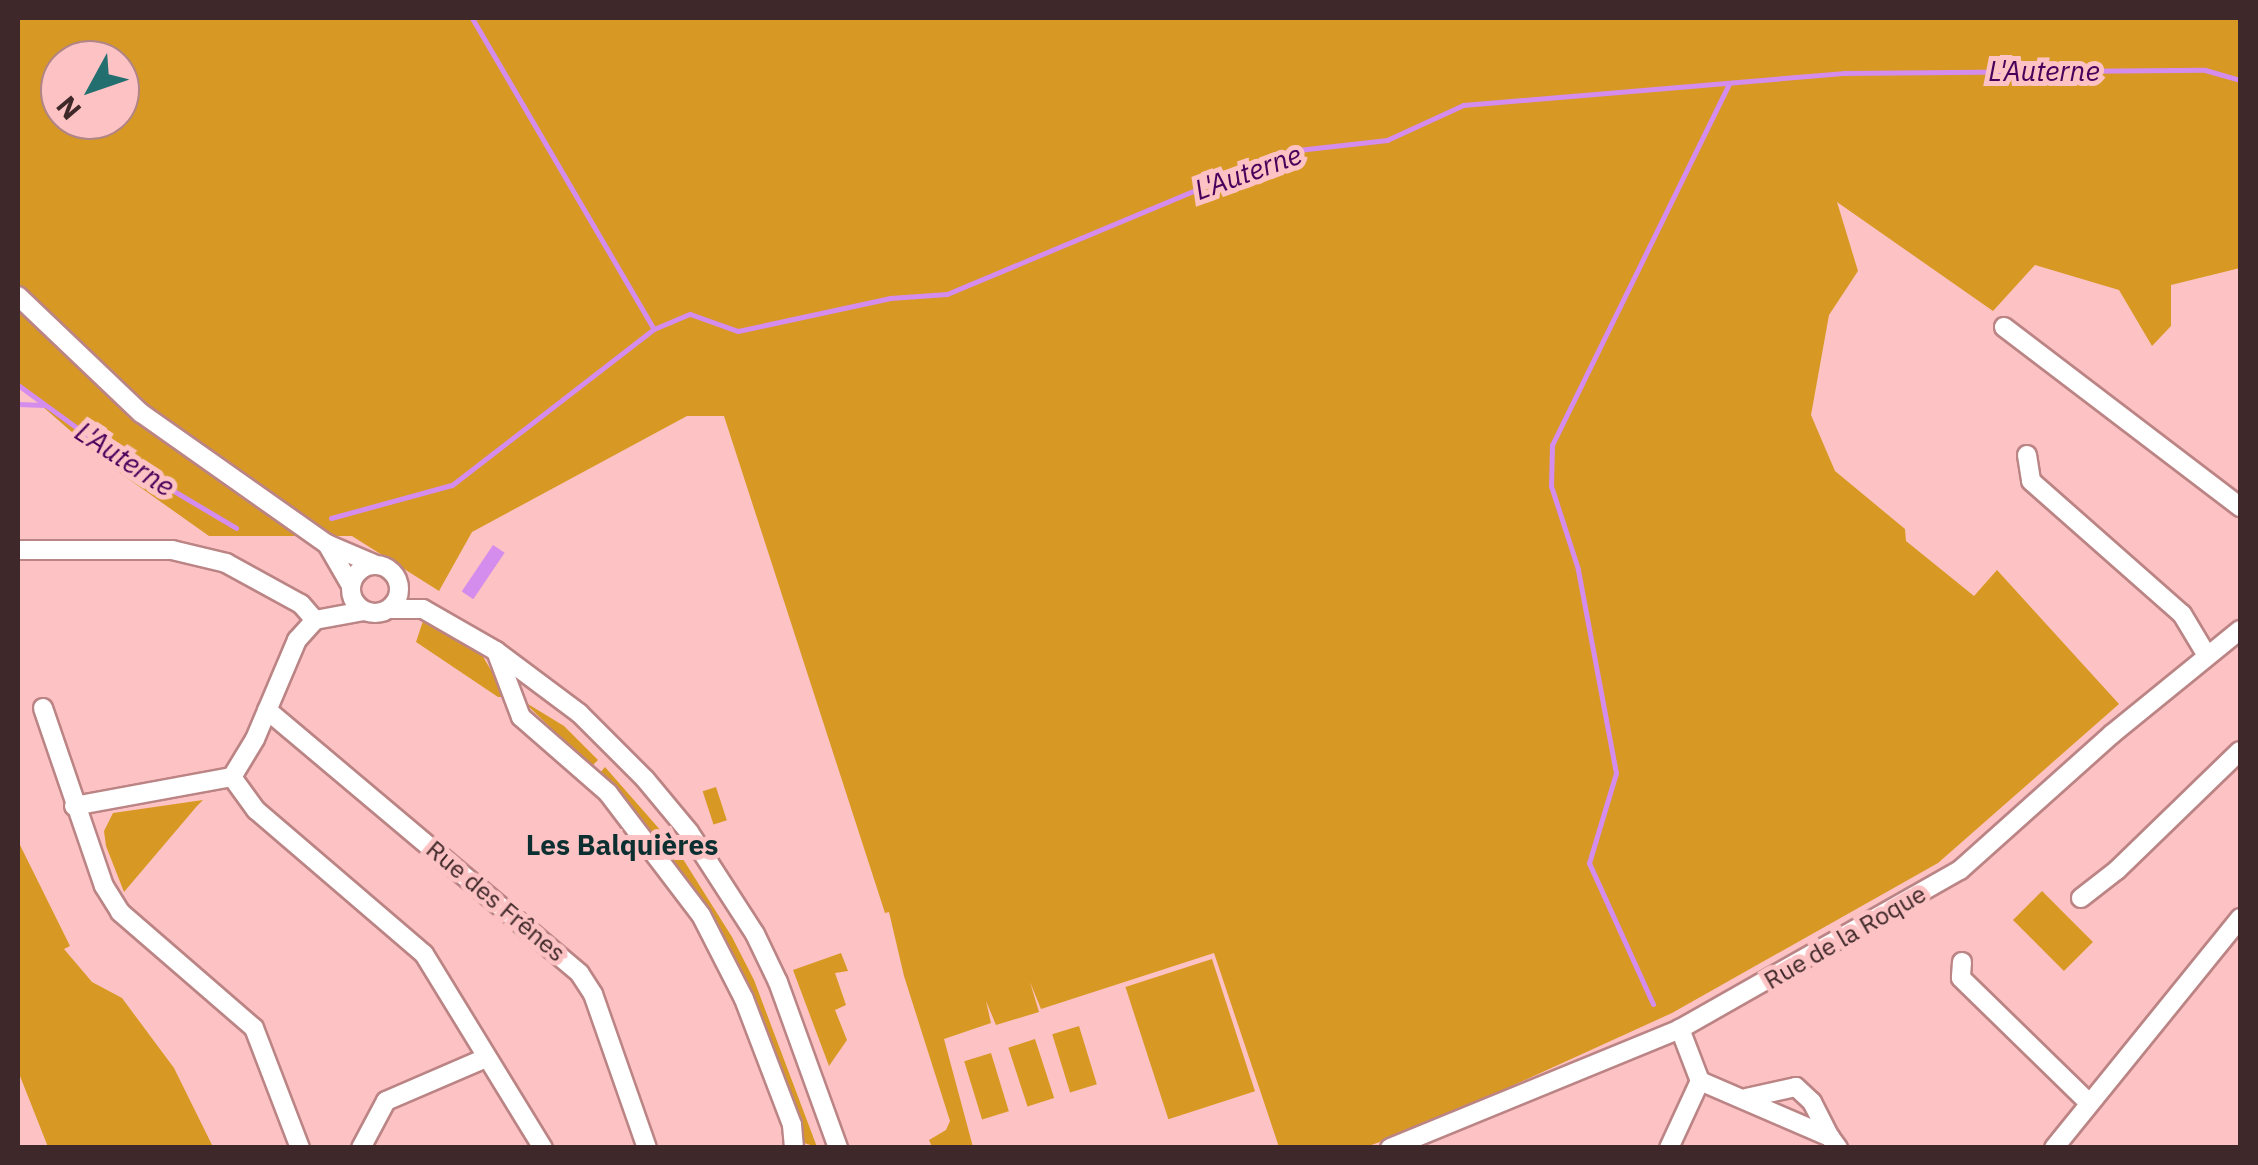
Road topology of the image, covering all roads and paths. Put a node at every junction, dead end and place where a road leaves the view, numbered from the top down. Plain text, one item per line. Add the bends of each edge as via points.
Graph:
1 (18, 296) edge
2 (2004, 326) dead end
3 (2028, 454) dead end
4 (2240, 507) edge
5 (327, 544) junction
6 (18, 550) edge
7 (41, 550) junction
8 (374, 564) junction
9 (18, 565) edge
10 (396, 578) junction
11 (350, 587) junction
12 (389, 609) junction
13 (423, 609) junction
14 (364, 611) junction
15 (338, 613) junction
16 (315, 620) junction
17 (2240, 630) edge
18 (496, 651) junction
19 (2206, 654) junction
20 (43, 708) dead end
21 (266, 710) junction
22 (2240, 751) edge
23 (232, 777) junction
24 (74, 806) junction
25 (2081, 898) dead end
26 (2240, 918) edge
27 (1962, 962) dead end
28 (1680, 1029) junction
29 (486, 1058) junction
30 (1700, 1081) junction
31 (1746, 1098) junction
32 (2089, 1103) junction
33 (1834, 1142) edge
34 (1401, 1146) edge
35 (300, 1148) edge
36 (360, 1148) edge
37 (542, 1148) edge
38 (647, 1148) edge
39 (794, 1148) edge
40 (838, 1148) edge
41 (1668, 1148) edge
42 (2054, 1148) edge

1 - 5 street via 141,414
2 - 4 street
3 - 19 street via 2031,480 2182,614
5 - 8 street
5 - 11 street
6 - 7 street
7 - 9 street
7 - 16 street via 172,550 226,563 301,604
8 - 10 street
8 - 11 street via 359,570
10 - 12 street via 398,598
10 - 13 street
11 - 14 street
11 - 15 street
12 - 13 street
12 - 14 street
13 - 18 street
14 - 15 street
15 - 16 street
16 - 21 street via 297,640
17 - 19 street, Rue de la Roque
18 - 39 street via 521,717 608,793 701,915 744,999 792,1125
18 - 40 street via 579,713 689,832 778,982
19 - 28 street, Rue de la Roque via 1960,870
20 - 24 street
21 - 23 street
21 - 38 street, Rue des Frênes via 580,974
22 - 25 street
23 - 24 street
23 - 29 street via 256,810 424,954
24 - 35 street via 120,912 254,1028
26 - 32 street
27 - 32 street via 1961,978
28 - 30 street
28 - 34 street, Rue de la Roque
29 - 36 street via 386,1100
29 - 37 street
30 - 31 street
30 - 41 street
31 - 33 street
31 - 33 street via 1796,1087
32 - 42 street

